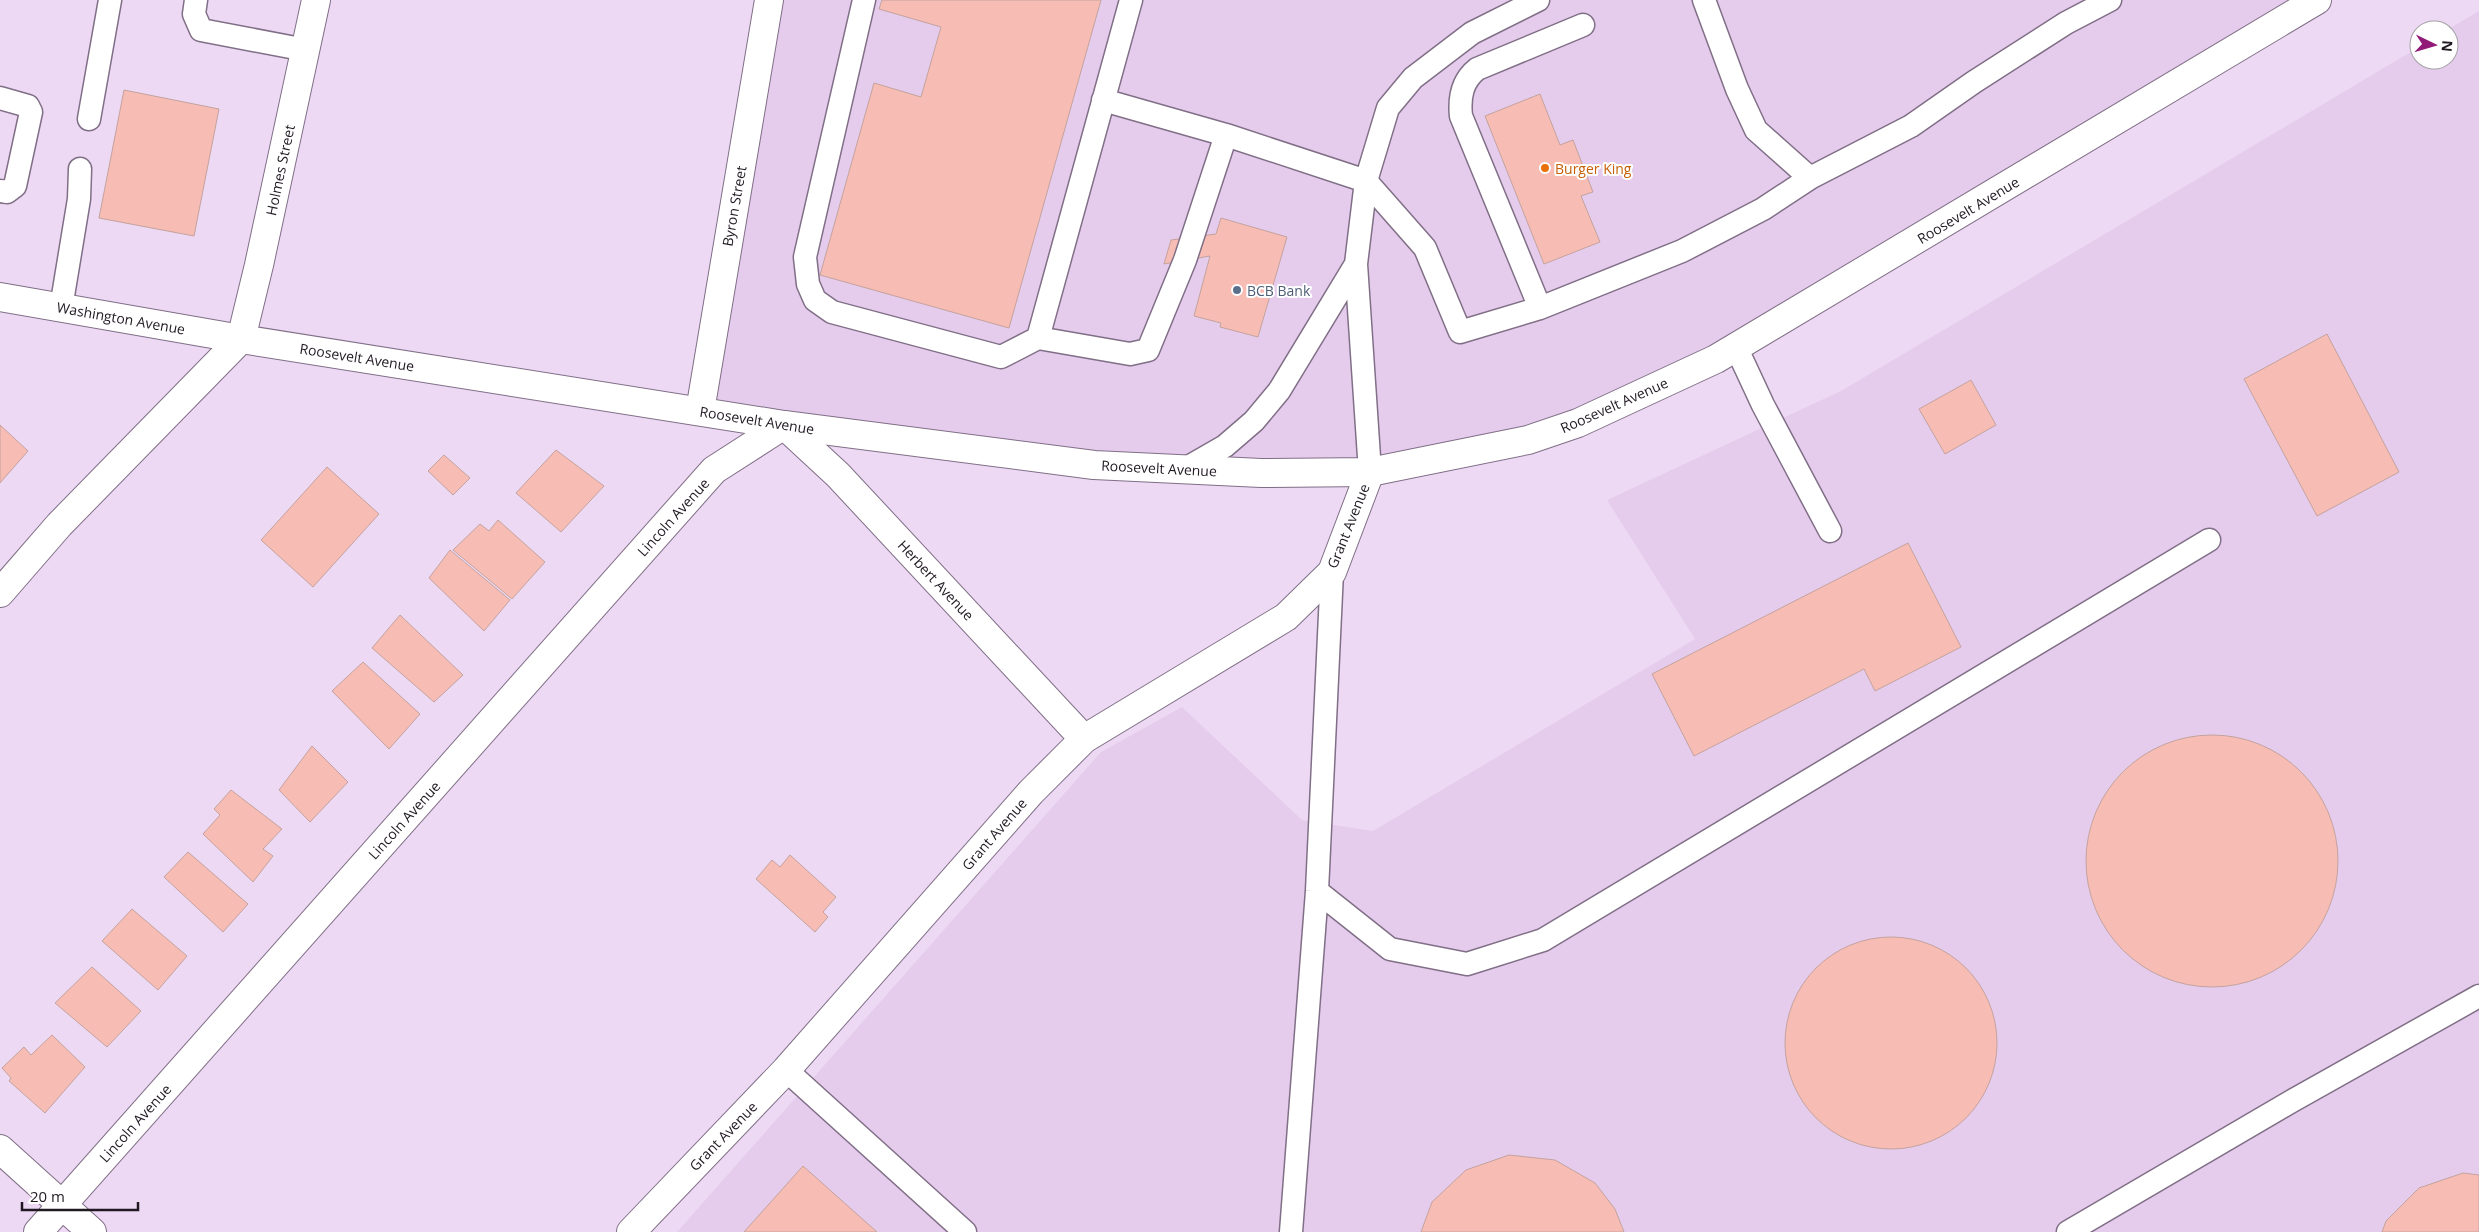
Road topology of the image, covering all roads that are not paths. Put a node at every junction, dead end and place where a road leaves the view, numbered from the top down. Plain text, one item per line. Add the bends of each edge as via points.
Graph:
1 (110, 0) edge
2 (196, 0) edge
3 (316, 0) edge
4 (769, 0) edge
5 (864, 0) edge
6 (1131, 0) edge
7 (1538, 0) edge
8 (1704, 0) edge
9 (2110, 0) edge
10 (2317, 0) edge
11 (1583, 25) dead end
12 (306, 50) junction
13 (0, 98) edge
14 (1103, 100) junction
15 (88, 119) dead end
16 (1226, 135) junction
17 (80, 169) dead end
18 (1810, 178) junction
19 (1366, 181) junction
20 (0, 191) edge
21 (1356, 264) junction
22 (0, 297) edge
23 (61, 308) junction
24 (1540, 308) junction
25 (1038, 338) junction
26 (241, 339) junction
27 (1736, 347) junction
28 (700, 411) junction
29 (784, 425) junction
30 (1185, 469) junction
31 (1370, 472) junction
32 (1830, 531) dead end
33 (2209, 540) dead end
34 (1332, 572) junction
35 (0, 593) edge
36 (1084, 739) junction
37 (1318, 891) junction
38 (2479, 996) edge
39 (786, 1070) junction
40 (0, 1149) edge
41 (63, 1205) junction
42 (38, 1232) edge
43 (92, 1232) edge
44 (631, 1232) edge
45 (965, 1232) edge
46 (1291, 1232) edge
47 (2068, 1232) edge

1 - 15 lane
2 - 12 lane via 194,14 201,30
3 - 12 street, Holmes Street
4 - 28 street, Byron Street
5 - 25 lane via 805,256 808,284 815,300 832,312 850,318 1001,357
6 - 14 lane
7 - 19 lane via 1472,33 1413,78 1388,108
8 - 18 lane via 1756,130
9 - 18 lane via 2066,23 1911,126
10 - 27 street, Roosevelt Avenue
11 - 24 lane via 1477,69 1469,75 1462,88 1461,116
12 - 26 street, Holmes Street
13 - 20 lane via 28,106 31,112 15,186 7,192
14 - 16 lane
14 - 25 lane
16 - 19 lane
16 - 25 lane via 1185,260 1148,350 1130,354
17 - 23 lane via 79,200
18 - 24 lane via 1763,209 1682,251
19 - 21 lane
19 - 24 lane via 1425,248 1460,332
21 - 30 lane via 1279,391 1260,414 1225,446
21 - 31 lane
22 - 23 street, Washington Avenue
23 - 26 street, Washington Avenue
26 - 28 street, Roosevelt Avenue
26 - 35 street via 59,525
27 - 31 street, Roosevelt Avenue via 1578,423 1528,440
27 - 32 lane
28 - 29 street, Roosevelt Avenue
29 - 30 street, Roosevelt Avenue via 1094,465
29 - 36 street, Herbert Avenue via 838,475
29 - 41 street, Lincoln Avenue via 714,470
30 - 31 street, Roosevelt Avenue via 1261,474
31 - 34 street, Grant Avenue
33 - 37 lane via 1543,940 1467,964 1390,949
34 - 36 street, Grant Avenue via 1286,616
34 - 37 lane
36 - 39 street, Grant Avenue via 1031,792
37 - 46 lane
38 - 47 lane
39 - 44 street, Grant Avenue
39 - 45 lane
40 - 41 street
41 - 42 street, Lincoln Avenue
41 - 43 street

